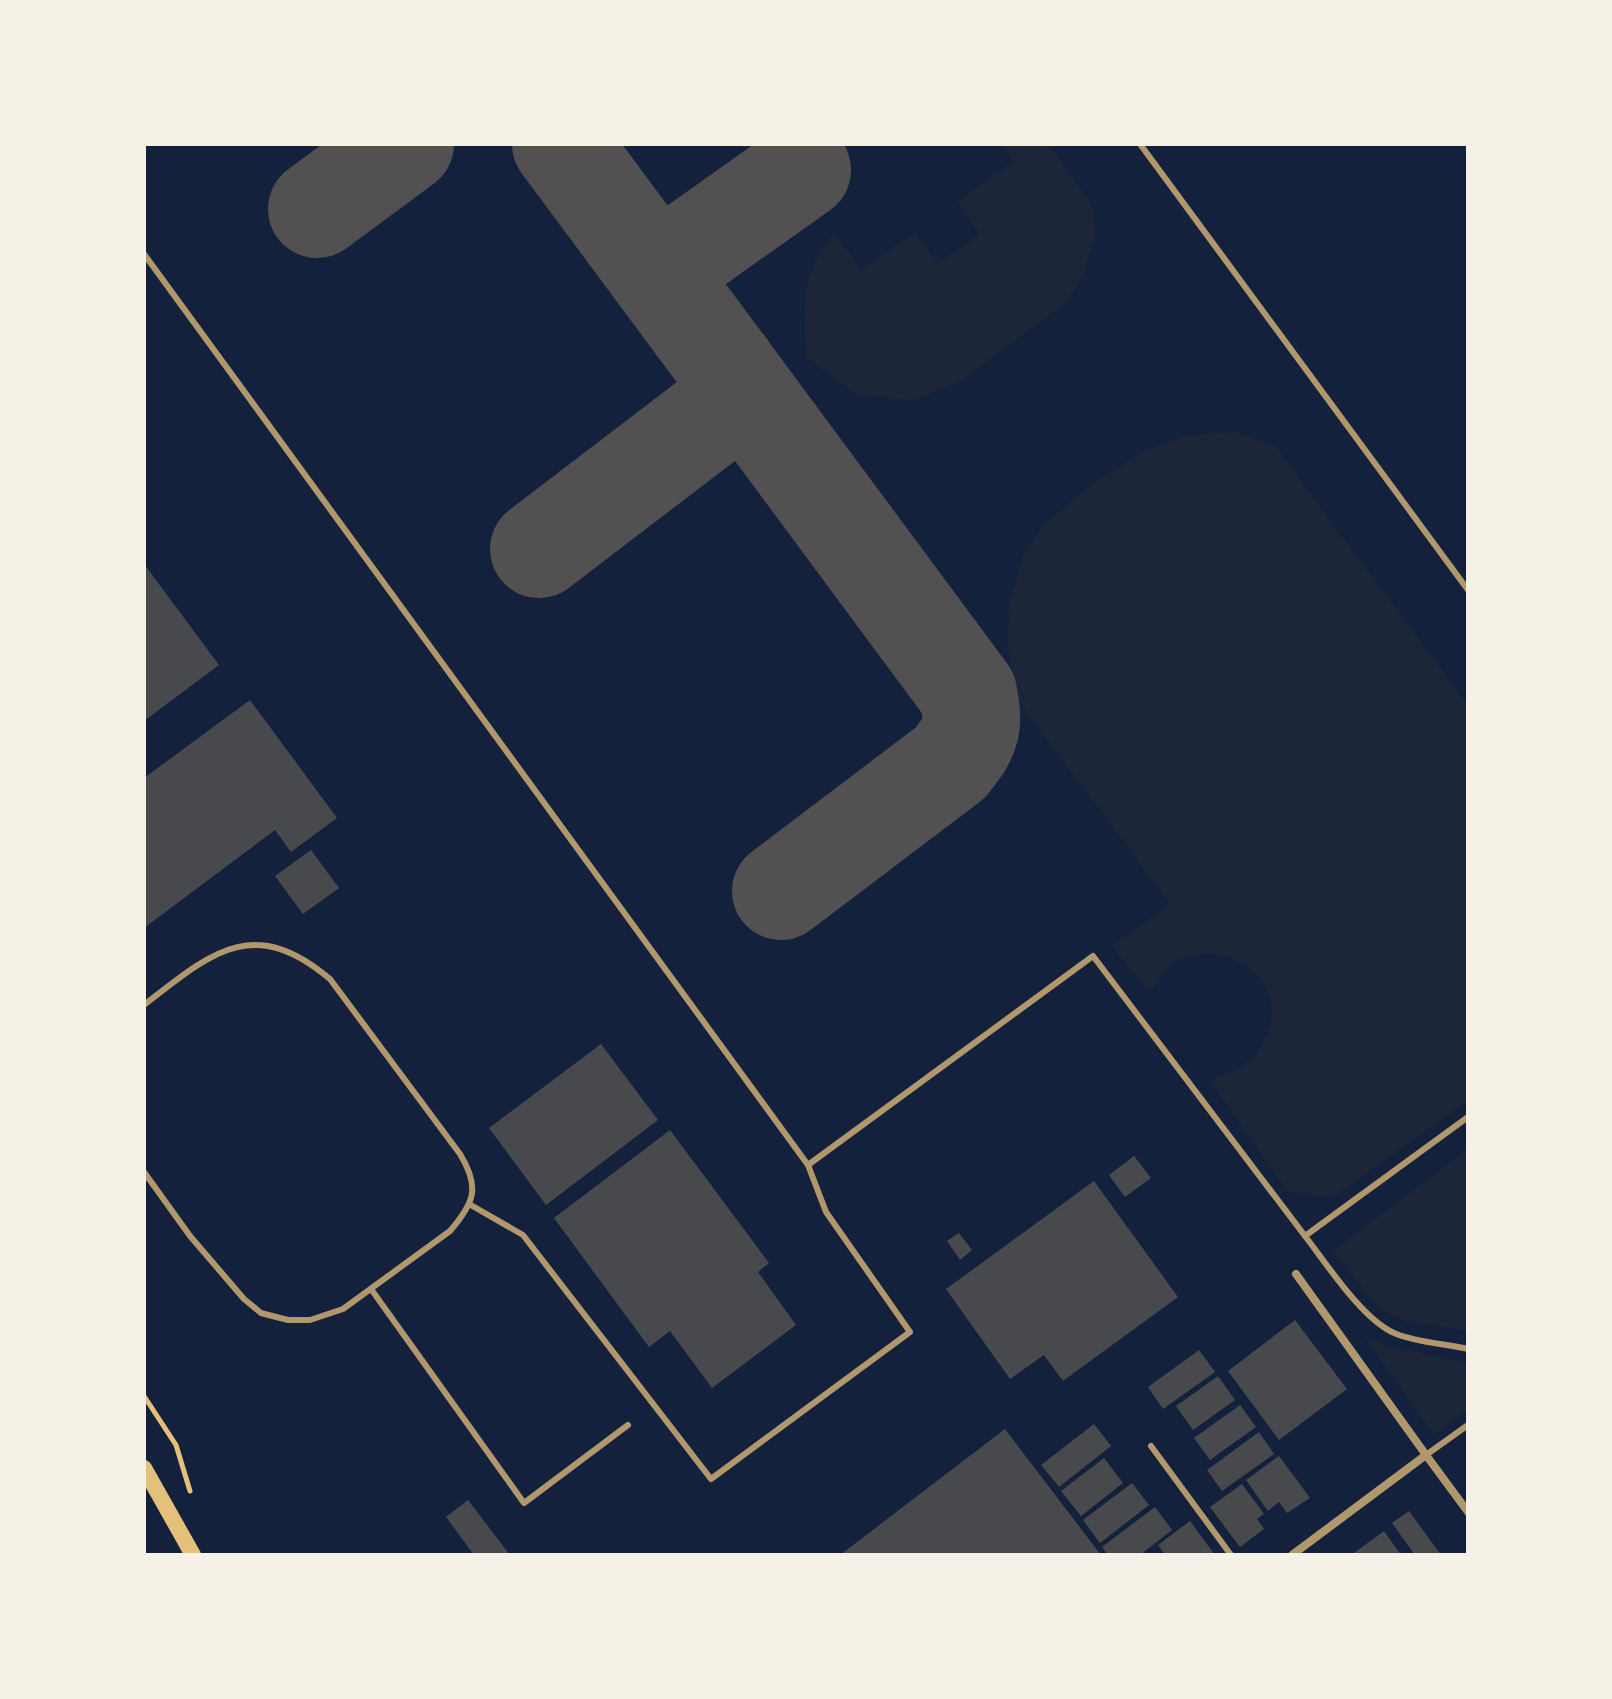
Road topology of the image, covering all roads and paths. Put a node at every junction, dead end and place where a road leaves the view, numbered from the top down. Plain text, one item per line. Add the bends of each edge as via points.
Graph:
1 (1140, 144) edge
2 (144, 254) edge
3 (1468, 590) edge
4 (144, 1005) edge
5 (1468, 1117) edge
6 (808, 1165) junction
7 (144, 1172) edge
8 (469, 1204) junction
9 (1305, 1236) junction
10 (1296, 1274) dead end
11 (371, 1289) junction
12 (1468, 1349) edge
13 (144, 1396) edge
14 (628, 1425) dead end
15 (1468, 1425) edge
16 (1151, 1446) dead end
17 (1426, 1455) junction
18 (144, 1468) edge
19 (197, 1504) dead end
20 (1468, 1512) edge
21 (193, 1555) edge
22 (1231, 1555) edge
23 (1292, 1555) edge

1 - 3 lane
2 - 6 lane
4 - 8 lane via 198,963 229,948 287,949 311,962 330,979 460,1154 472,1175
5 - 9 lane
6 - 8 lane via 826,1212 910,1332 711,1479 523,1235
6 - 9 lane via 1093,956
7 - 11 lane via 219,1272 261,1313 310,1320 343,1309
8 - 11 lane via 450,1231
9 - 12 lane via 1352,1297 1394,1333
10 - 17 street
11 - 14 lane via 524,1503
13 - 19 path via 176,1445
15 - 17 lane
16 - 22 lane
17 - 20 street
17 - 23 street
18 - 21 main road

